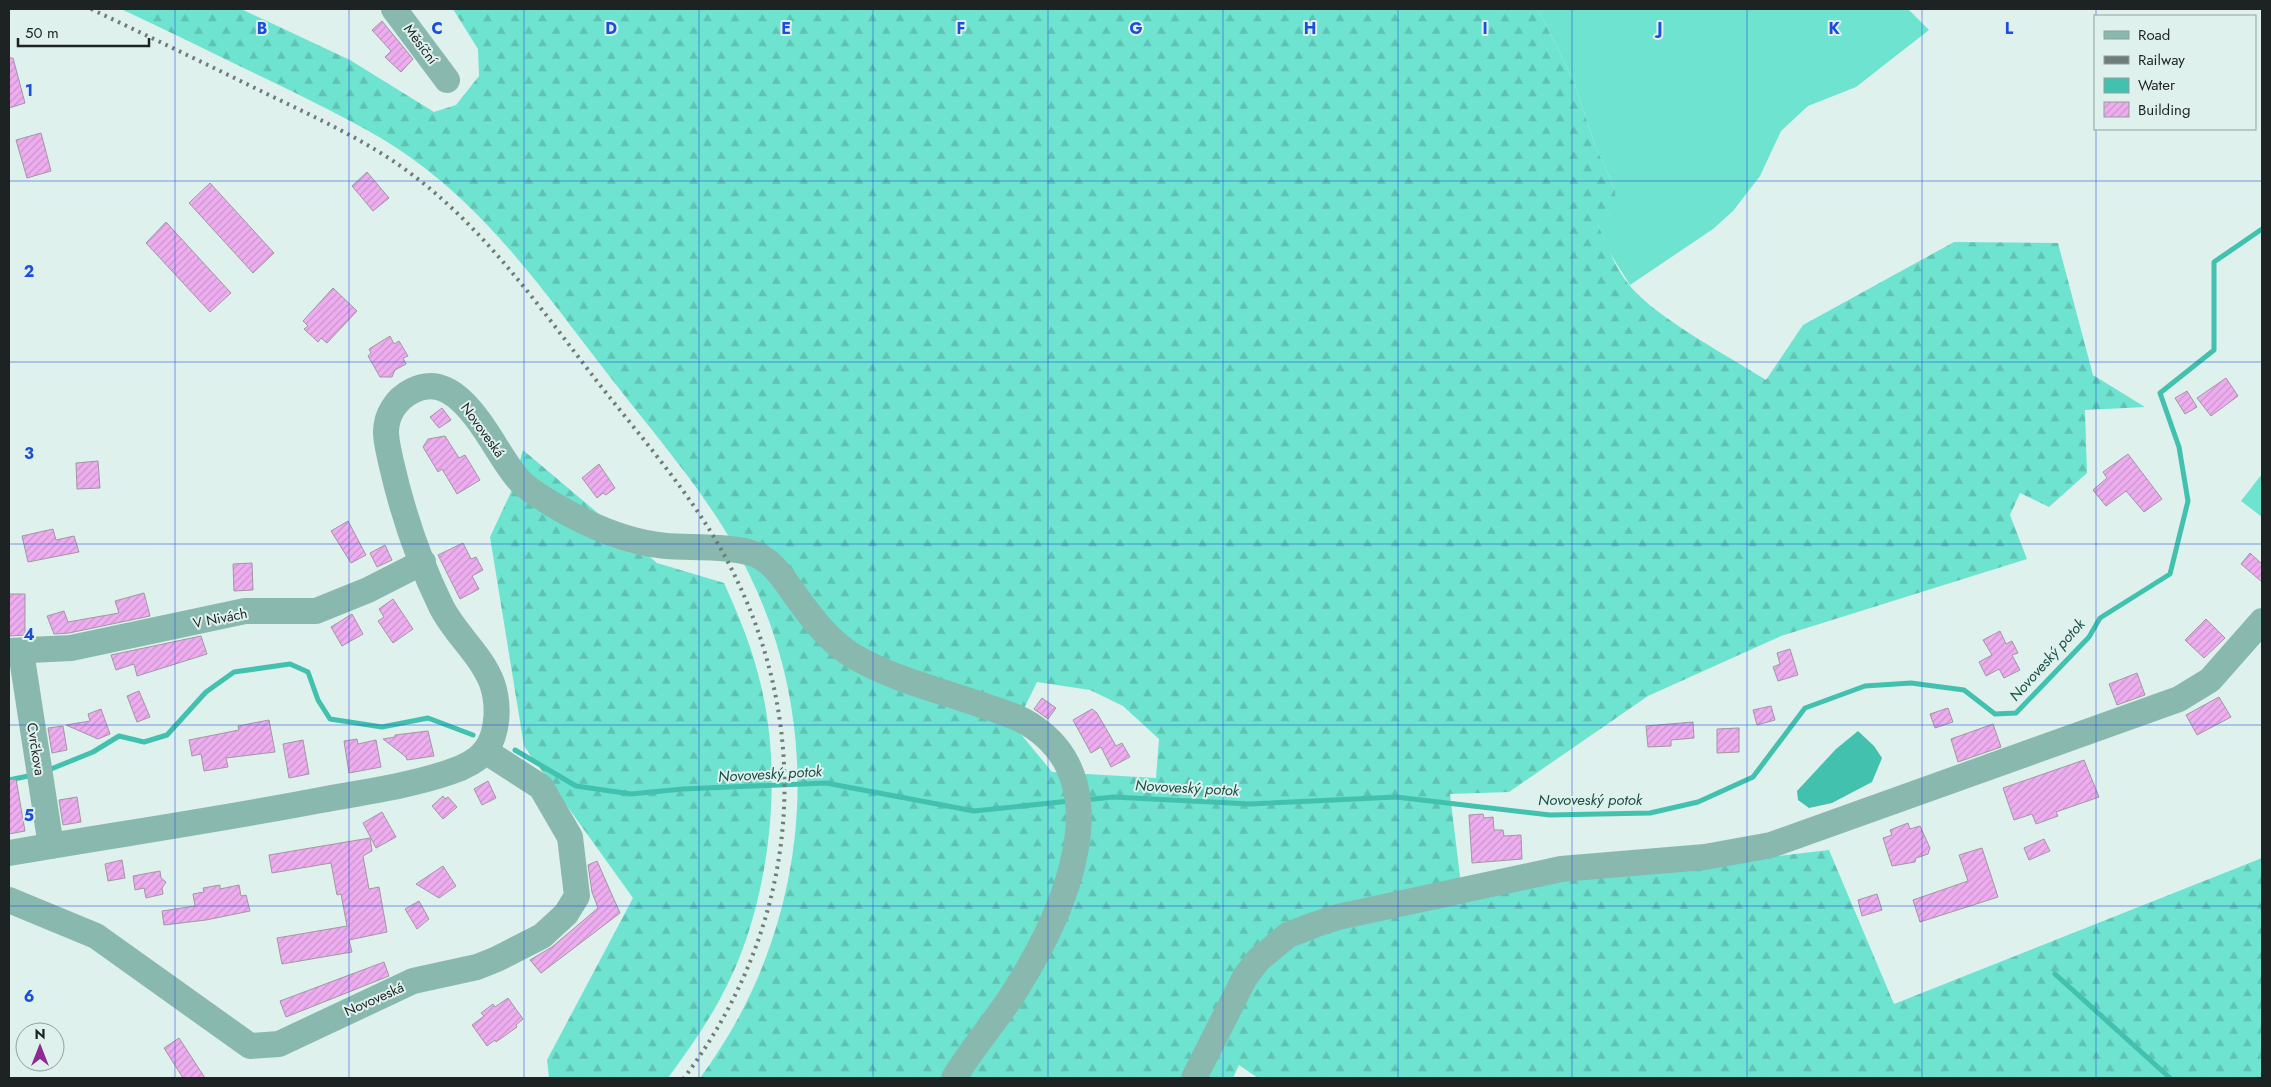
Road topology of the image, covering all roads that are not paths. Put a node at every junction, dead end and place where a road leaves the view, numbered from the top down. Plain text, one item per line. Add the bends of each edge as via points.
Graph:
1 (394, 9) edge
2 (447, 80) dead end
3 (422, 562) junction
4 (2262, 621) edge
5 (15, 652) edge
6 (485, 751) junction
7 (51, 846) junction
8 (9, 853) edge
9 (9, 900) edge
10 (954, 1078) edge
11 (1194, 1078) edge

1 - 2 street, Měsíční
3 - 5 street, V Nivách via 368,590 316,611 245,611 71,648
3 - 6 street, Novoveská via 442,610 490,676 497,711
3 - 10 street, Novoveská via 399,496 385,435 388,419 396,404 417,388 441,387 457,395 474,414 520,482 552,504 614,535 660,545 749,553 764,559 829,637 855,657 884,671 1012,716 1035,727 1062,751 1071,768 1080,816 1075,862 1039,948 1018,987
4 - 11 street via 2210,680 2179,698 1771,845 1696,858 1561,869 1338,917 1288,935 1267,951 1246,977
5 - 7 street, Cvrčkova
6 - 7 street via 466,766 421,781 250,814
6 - 9 street, Novoveská via 541,787 570,837 577,896 566,914 542,936 497,959 478,967 413,981 279,1044 250,1046 96,936
7 - 8 street

